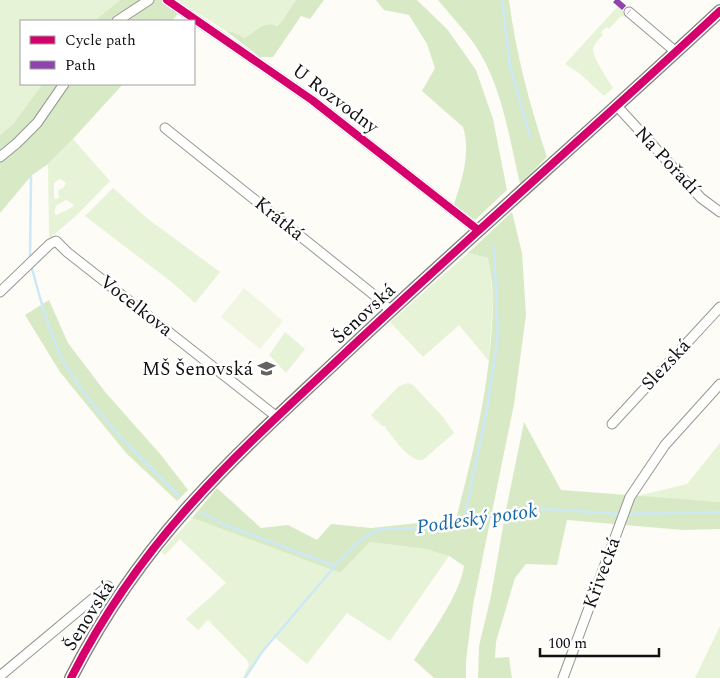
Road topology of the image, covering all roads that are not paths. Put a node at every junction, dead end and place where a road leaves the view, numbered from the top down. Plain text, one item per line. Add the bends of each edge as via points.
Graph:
1 (148, 0) edge
2 (167, 0) edge
3 (720, 10) edge
4 (629, 12) dead end
5 (118, 20) edge
6 (676, 52) junction
7 (63, 85) edge
8 (617, 106) junction
9 (165, 128) dead end
10 (0, 157) edge
11 (720, 212) edge
12 (478, 230) junction
13 (0, 292) edge
14 (720, 306) edge
15 (391, 310) junction
16 (720, 384) edge
17 (277, 417) junction
18 (612, 424) dead end
19 (108, 586) dead end
20 (0, 676) edge
21 (71, 678) edge
22 (563, 678) edge

1 - 5 street
2 - 12 street, U Rozvodny via 312,100
3 - 6 main road, Šenovská
4 - 6 street
6 - 8 main road, Šenovská
7 - 10 street via 37,123
8 - 11 street, Na Pořadí via 702,198
8 - 12 main road, Šenovská
9 - 15 street, Krátká
12 - 15 main road, Šenovská
13 - 17 street, Vocelkova via 56,241
14 - 18 street, Slezská
15 - 17 main road, Šenovská
16 - 22 street, Křivecká via 665,445 630,497
17 - 21 main road, Šenovská via 204,490 162,538 109,612
19 - 20 street

